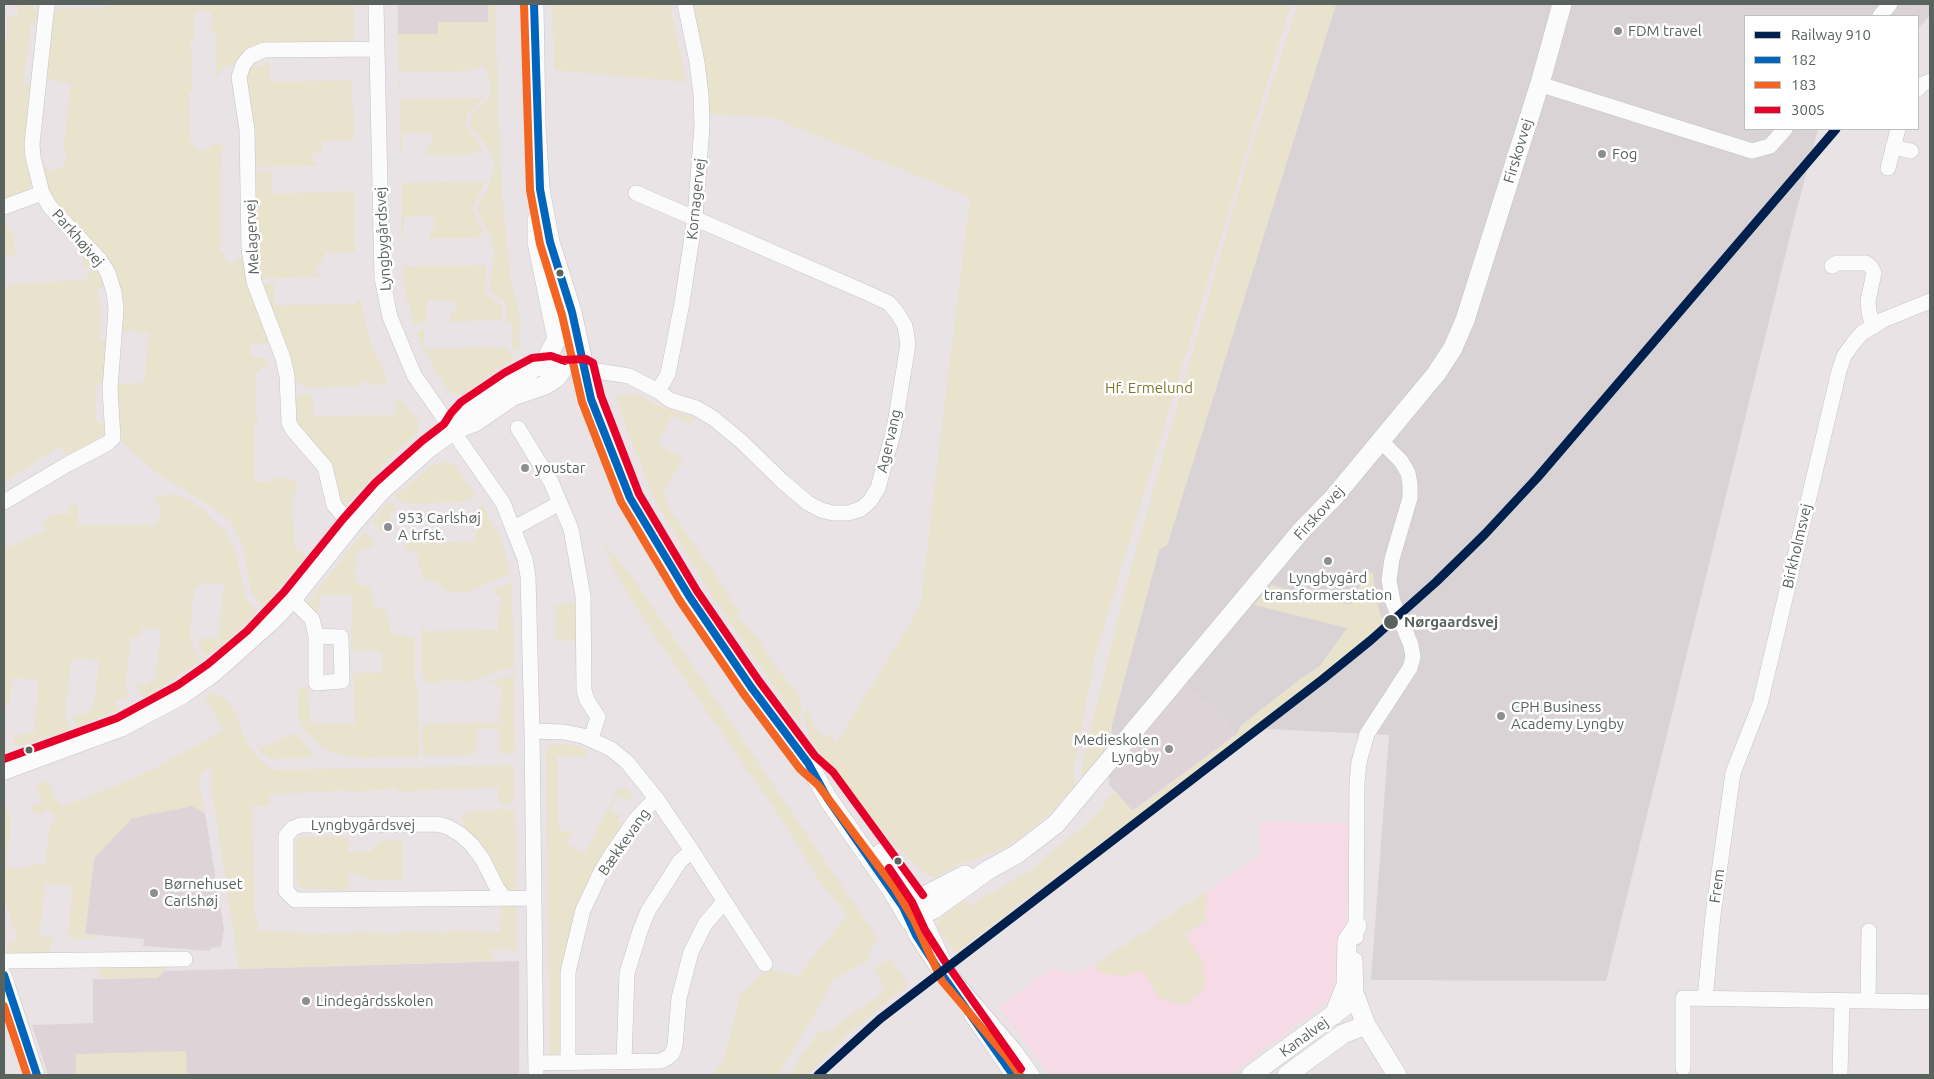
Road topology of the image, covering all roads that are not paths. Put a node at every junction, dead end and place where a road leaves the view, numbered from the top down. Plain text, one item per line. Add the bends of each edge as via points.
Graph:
1 (48, 4) edge
2 (376, 4) edge
3 (534, 4) edge
4 (685, 4) edge
5 (1562, 4) edge
6 (1890, 4) edge
7 (1881, 15) edge
8 (377, 49) junction
9 (1930, 81) edge
10 (1539, 84) junction
11 (1919, 87) edge
12 (1784, 130) edge
13 (1898, 130) edge
14 (1893, 147) junction
15 (1910, 152) dead end
16 (1888, 168) dead end
17 (540, 189) junction
18 (636, 193) dead end
19 (42, 194) junction
20 (4, 208) edge
21 (695, 217) junction
22 (1832, 266) dead end
23 (1930, 301) edge
24 (1872, 327) junction
25 (538, 366) junction
26 (585, 368) junction
27 (562, 370) junction
28 (658, 391) junction
29 (518, 428) dead end
30 (452, 431) junction
31 (1380, 440) junction
32 (4, 502) edge
33 (560, 503) junction
34 (351, 525) junction
35 (514, 528) junction
36 (292, 599) junction
37 (316, 636) dead end
38 (532, 731) junction
39 (591, 739) junction
40 (4, 770) edge
41 (1733, 773) joint
42 (656, 798) junction
43 (692, 851) junction
44 (504, 897) junction
45 (534, 898) junction
46 (724, 903) junction
47 (912, 911) junction
48 (1357, 926) junction
49 (1869, 931) dead end
50 (184, 959) dead end
51 (4, 961) edge
52 (764, 964) dead end
53 (4, 975) edge
54 (1356, 998) junction
55 (1705, 999) junction
56 (1868, 1001) junction
57 (1842, 1002) junction
58 (1930, 1002) edge
59 (1334, 1015) junction
60 (1366, 1025) junction
61 (1336, 1039) junction
62 (1377, 1042) junction
63 (568, 1062) junction
64 (624, 1062) junction
65 (1683, 1068) dead end
66 (536, 1069) edge
67 (1840, 1073) dead end
68 (37, 1075) edge
69 (1013, 1075) edge
70 (1032, 1075) edge
71 (1251, 1075) edge
72 (1287, 1075) edge
73 (1397, 1075) edge

1 - 19 street, Parkhøjvej via 32,144
2 - 8 street, Lyngbygårdsvej
3 - 17 street
4 - 21 street, Kornagervej via 701,95 702,126
5 - 10 street, Firskovvej
6 - 7 street
8 - 30 street, Lyngbygårdsvej via 384,291 397,336 414,375
8 - 34 street, Melagervej via 264,50 250,56 239,76 247,130 251,266 285,366 289,423 325,467 334,505
9 - 11 street
10 - 12 street via 1752,151 1770,146
10 - 31 street, Firskovvej via 1465,320 1453,348 1436,374
13 - 14 street
14 - 15 street
14 - 16 street
17 - 25 street via 537,242 558,339 545,361
17 - 26 street via 550,242
18 - 21 street, Agervang
19 - 20 street
19 - 32 street, Parkhøjvej via 50,207 100,260 114,292 116,309 110,389 113,438
21 - 28 street, Kornagervej via 668,374
21 - 28 street, Agervang via 865,292 889,304 898,314 905,326 908,344 894,430 878,488 861,509 833,514 821,510 782,481 713,418 696,408 670,400
22 - 24 street via 1837,262 1866,263 1871,267 1874,273 1868,301
23 - 24 street, Birkholmsvej
24 - 41 street, Birkholmsvej via 1854,342 1839,371 1760,704
25 - 27 street, Agervang
25 - 30 street via 476,403
26 - 27 street, Agervang
26 - 28 street, Agervang via 629,376
26 - 47 street via 591,399 616,466 650,533 751,687 808,763 825,778
27 - 30 street via 545,385 521,392 475,422
29 - 33 street
30 - 34 street via 382,490
30 - 35 street, Lyngbygårdsvej via 503,503
31 - 47 street, Firskovvej via 1056,824 1017,854
31 - 48 street via 1401,461 1410,484 1410,498 1389,580 1393,602 1413,657 1410,668 1367,734 1359,762
33 - 35 street
33 - 39 street via 571,529 583,596 584,690 598,717
34 - 36 street
35 - 38 street, Lyngbygårdsvej via 528,576
36 - 37 street via 312,619
36 - 40 street via 234,656 183,694 121,727
38 - 39 street, Bækkevang via 564,732
38 - 45 street, Lyngbygårdsvej
39 - 42 street, Bækkevang via 627,762
41 - 55 street, Frem
42 - 43 street, Bækkevang
42 - 63 street, Bækkevang via 636,819 611,855 583,910 568,972
43 - 46 street, Bækkevang
43 - 64 street via 680,861 648,911 640,931 626,981
44 - 44 street, Lyngbygårdsvej via 295,900 286,891 286,836 301,825 437,824 448,827 472,845
44 - 45 street, Lyngbygårdsvej
45 - 66 street, Lyngbygårdsvej
46 - 52 street, Bækkevang
46 - 64 street via 706,924 691,952 681,983 672,1054 661,1061
47 - 69 street via 916,935
47 - 70 street via 950,975
48 - 54 street
48 - 59 street via 1347,942 1346,985
49 - 56 street
50 - 51 street
53 - 68 street
54 - 59 street, Kanalvej
54 - 60 street
55 - 57 street
55 - 65 street via 1683,998
56 - 57 street
56 - 58 street
57 - 67 street
59 - 71 street, Kanalvej
60 - 61 street, Kanalvej
60 - 62 street
61 - 62 street via 1354,1036
61 - 72 street, Kanalvej
62 - 73 street
63 - 64 street
63 - 66 street

